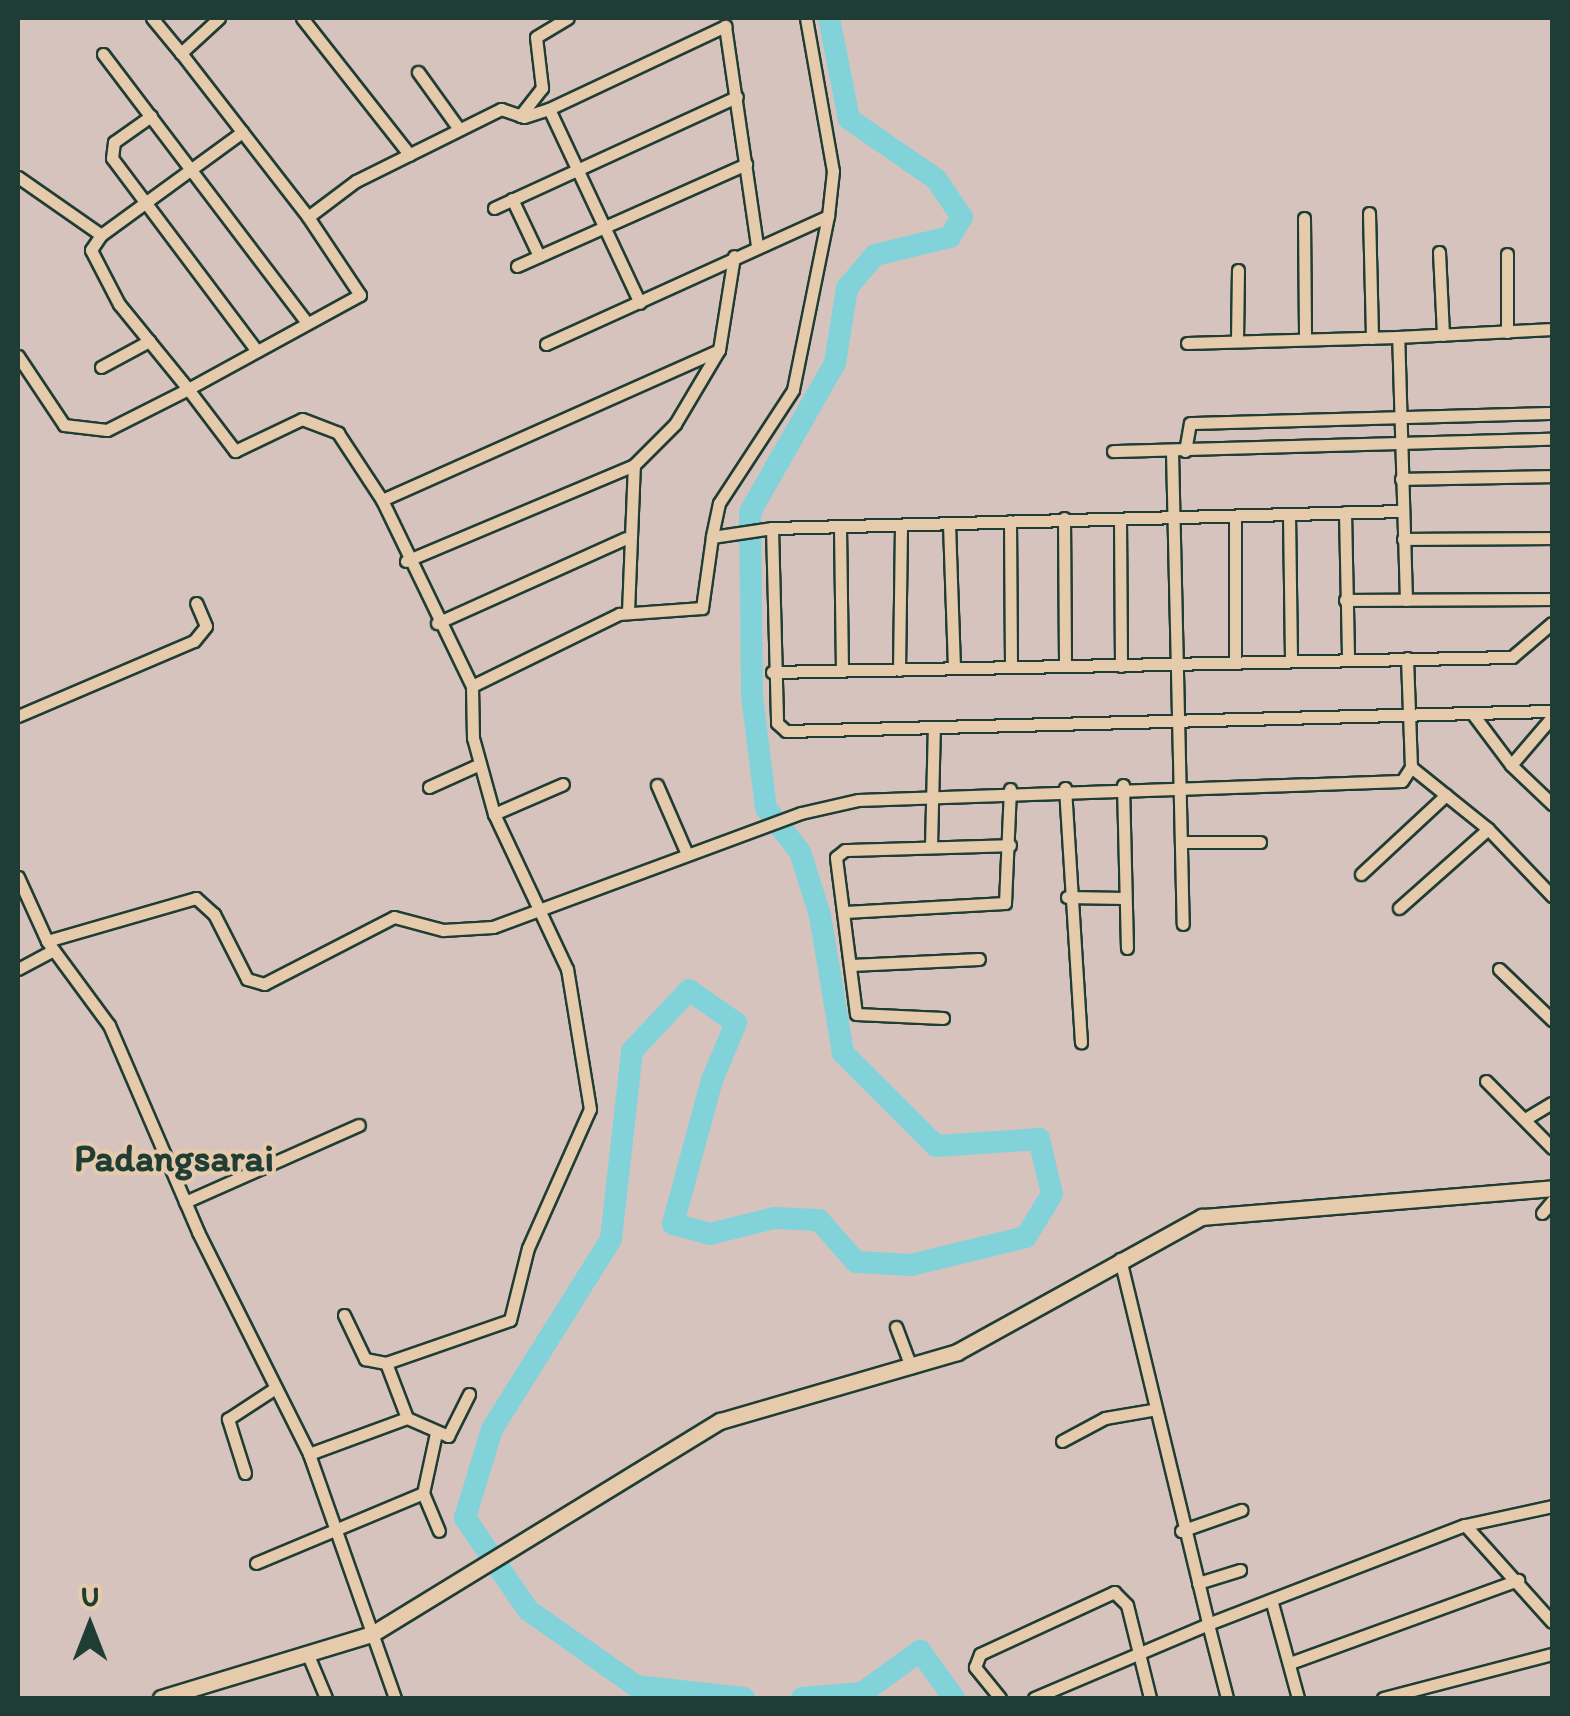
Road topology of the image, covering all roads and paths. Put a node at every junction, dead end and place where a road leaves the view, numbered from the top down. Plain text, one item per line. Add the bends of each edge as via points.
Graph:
1 (152, 18) edge
2 (219, 18) edge
3 (302, 18) edge
4 (568, 18) edge
5 (806, 18) edge
6 (725, 22) edge
7 (181, 53) junction
8 (103, 54) dead end
9 (418, 72) dead end
10 (738, 97) junction
11 (549, 109) junction
12 (151, 116) junction
13 (520, 116) junction
14 (459, 129) junction
15 (242, 132) junction
16 (410, 155) junction
17 (746, 164) junction
18 (193, 168) junction
19 (578, 170) junction
20 (18, 177) edge
21 (512, 199) junction
22 (143, 202) junction
23 (494, 208) dead end
24 (1369, 213) dead end
25 (828, 216) junction
26 (308, 217) junction
27 (1304, 218) dead end
28 (605, 227) junction
29 (101, 235) junction
30 (758, 245) junction
31 (1439, 252) dead end
32 (1507, 254) dead end
33 (539, 256) junction
34 (734, 256) junction
35 (517, 266) dead end
36 (1238, 270) dead end
37 (640, 303) junction
38 (307, 323) junction
39 (1552, 329) edge
40 (1507, 332) junction
41 (1443, 335) junction
42 (1398, 337) junction
43 (1305, 338) junction
44 (1372, 338) junction
45 (149, 341) junction
46 (1236, 341) junction
47 (1186, 342) dead end
48 (546, 344) dead end
49 (256, 350) junction
50 (719, 350) junction
51 (18, 356) edge
52 (101, 367) dead end
53 (188, 389) junction
54 (1552, 413) edge
55 (1397, 419) junction
56 (1552, 439) edge
57 (1399, 440) junction
58 (1181, 448) junction
59 (1113, 451) dead end
60 (634, 466) junction
61 (1552, 476) edge
62 (1402, 479) junction
63 (382, 500) junction
64 (1402, 510) junction
65 (1344, 512) junction
66 (1289, 514) junction
67 (1235, 516) junction
68 (1064, 518) junction
69 (1120, 518) junction
70 (1174, 518) junction
71 (1010, 522) junction
72 (949, 524) junction
73 (900, 526) junction
74 (840, 527) junction
75 (772, 528) junction
76 (712, 536) junction
77 (626, 538) junction
78 (1404, 538) junction
79 (1552, 538) edge
80 (406, 561) junction
81 (1345, 600) junction
82 (1406, 600) junction
83 (1552, 600) edge
84 (196, 603) dead end
85 (628, 612) junction
86 (437, 623) junction
87 (1552, 623) edge
88 (1406, 658) junction
89 (1348, 660) junction
90 (1291, 661) junction
91 (1234, 663) junction
92 (1178, 664) junction
93 (1065, 666) junction
94 (1122, 666) junction
95 (954, 668) junction
96 (1012, 668) junction
97 (899, 670) junction
98 (842, 671) junction
99 (772, 672) junction
100 (472, 686) junction
101 (1472, 712) junction
102 (1408, 714) junction
103 (1552, 714) edge
104 (18, 716) edge
105 (1180, 722) junction
106 (934, 727) junction
107 (480, 764) junction
108 (1511, 765) junction
109 (1411, 767) junction
110 (563, 784) dead end
111 (657, 785) dead end
112 (1123, 785) junction
113 (1182, 785) junction
114 (430, 787) dead end
115 (1064, 788) junction
116 (1010, 789) junction
117 (934, 792) junction
118 (1446, 796) junction
119 (1552, 804) edge
120 (494, 814) junction
121 (1488, 829) junction
122 (1182, 842) junction
123 (1260, 842) dead end
124 (1010, 844) junction
125 (931, 846) junction
126 (687, 854) junction
127 (1361, 874) dead end
128 (18, 877) edge
129 (1552, 896) edge
130 (1068, 897) junction
131 (1125, 898) junction
132 (537, 908) junction
133 (1399, 908) dead end
134 (844, 912) junction
135 (1183, 924) dead end
136 (50, 946) junction
137 (1127, 948) dead end
138 (979, 959) dead end
139 (850, 965) junction
140 (1499, 969) dead end
141 (18, 970) edge
142 (943, 1018) dead end
143 (1552, 1020) edge
144 (1081, 1042) dead end
145 (1486, 1081) dead end
146 (1552, 1103) edge
147 (1526, 1120) junction
148 (359, 1124) dead end
149 (1552, 1148) edge
150 (1552, 1188) edge
151 (1552, 1201) edge
152 (185, 1202) junction
153 (1542, 1214) dead end
154 (1120, 1258) junction
155 (344, 1315) dead end
156 (896, 1327) dead end
157 (386, 1363) junction
158 (910, 1367) junction
159 (274, 1389) junction
160 (469, 1394) dead end
161 (1152, 1410) junction
162 (407, 1418) junction
163 (436, 1434) junction
164 (1062, 1442) dead end
165 (309, 1454) junction
166 (244, 1473) dead end
167 (423, 1494) junction
168 (1552, 1506) edge
169 (1240, 1510) dead end
170 (1465, 1525) junction
171 (331, 1529) junction
172 (438, 1531) dead end
173 (1182, 1531) junction
174 (256, 1564) dead end
175 (1240, 1570) dead end
176 (1518, 1580) junction
177 (1198, 1583) junction
178 (1272, 1603) junction
179 (1552, 1622) edge
180 (1208, 1624) junction
181 (372, 1634) junction
182 (1137, 1652) junction
183 (1552, 1654) edge
184 (308, 1655) junction
185 (1290, 1664) junction
186 (160, 1698) edge
187 (326, 1698) edge
188 (395, 1698) edge
189 (1000, 1698) edge
190 (1034, 1698) edge
191 (1150, 1698) edge
192 (1227, 1698) edge
193 (1298, 1698) edge
194 (1382, 1698) edge

1 - 7 street
2 - 7 street
3 - 16 street
4 - 13 street via 536,36 542,88
5 - 25 street via 833,171
6 - 10 street
6 - 11 street
7 - 15 street
8 - 12 street
9 - 14 street
10 - 17 street
10 - 19 street
11 - 13 street
11 - 19 street
12 - 18 street
12 - 22 street via 110,153
13 - 14 street via 507,107
14 - 16 street
15 - 18 street
15 - 26 street
16 - 26 street
17 - 28 street
17 - 30 street
18 - 22 street
18 - 38 street
19 - 21 street
19 - 28 street
20 - 29 street
21 - 23 street
21 - 33 street
22 - 29 street
22 - 49 street
24 - 44 street
25 - 30 street
25 - 76 street via 793,390 719,503
26 - 38 street via 360,291
27 - 43 street
28 - 33 street
28 - 37 street
29 - 45 street via 91,250
30 - 34 street
31 - 41 street
32 - 40 street
33 - 35 street
34 - 37 street
34 - 50 street
36 - 46 street
37 - 48 street
38 - 49 street
39 - 40 street
40 - 41 street
41 - 42 street
42 - 44 street
42 - 55 street
43 - 44 street
43 - 46 street
45 - 52 street
45 - 53 street
46 - 47 street
49 - 53 street
50 - 60 street via 674,424
50 - 63 street
51 - 53 street via 55,420 96,432
53 - 63 street via 234,451 302,420 338,433
54 - 55 street
55 - 57 street
55 - 58 street via 1186,426
56 - 57 street
57 - 58 street
57 - 62 street
58 - 59 street
58 - 70 street
60 - 77 street
60 - 80 street
61 - 62 street
62 - 64 street
63 - 80 street
64 - 65 street
64 - 78 street
65 - 66 street
65 - 81 street
66 - 67 street
66 - 90 street
67 - 70 street
67 - 91 street
68 - 69 street
68 - 71 street
68 - 93 street
69 - 70 street
69 - 94 street
70 - 92 street
71 - 72 street
71 - 96 street
72 - 73 street
72 - 95 street
73 - 74 street
73 - 97 street
74 - 75 street
74 - 98 street
75 - 76 street via 758,536
75 - 99 street
76 - 85 street via 706,606
77 - 85 street
77 - 86 street
78 - 79 street
78 - 82 street
80 - 86 street
81 - 82 street
81 - 89 street
82 - 83 street
84 - 104 street via 206,626 194,641
85 - 100 street
86 - 100 street
87 - 88 street via 1519,656
88 - 89 street
88 - 102 street
89 - 90 street
90 - 91 street
91 - 92 street
92 - 94 street
92 - 105 street
93 - 94 street
93 - 96 street
95 - 96 street
95 - 97 street
97 - 98 street
98 - 99 street
99 - 106 street via 777,723 786,730
100 - 107 street
101 - 102 street
101 - 103 street
101 - 108 street
102 - 105 street
102 - 109 street
103 - 108 street
105 - 106 street
105 - 113 street
106 - 117 street
107 - 114 street
107 - 120 street
108 - 119 street
109 - 113 street via 1402,781
109 - 118 street
110 - 120 street
111 - 126 street
112 - 113 street
112 - 115 street
112 - 131 street
113 - 122 street
115 - 116 street
115 - 130 street
116 - 117 street
116 - 124 street
117 - 125 street
117 - 126 street via 802,813
118 - 121 street
118 - 127 street
120 - 132 street
121 - 129 street
121 - 133 street
122 - 123 street
122 - 135 street
124 - 125 street
124 - 134 street via 1004,903
125 - 134 street via 838,853
126 - 132 street
128 - 136 street
130 - 131 street
130 - 144 street
131 - 137 street
132 - 136 street via 463,932 394,917 258,984 196,898
132 - 157 street via 560,944 574,996 590,1078 588,1124 556,1177 510,1320
134 - 139 street
136 - 141 street
136 - 152 street via 109,1024
138 - 139 street
139 - 142 street via 860,1018
140 - 143 street
145 - 147 street
146 - 147 street
147 - 149 street
148 - 152 street
150 - 154 street via 1223,1212
151 - 153 street
152 - 159 street
154 - 158 street via 957,1352
154 - 161 street
155 - 157 street via 365,1358
156 - 158 street
157 - 162 street
158 - 181 street via 720,1422
159 - 165 street
159 - 166 street via 228,1418
160 - 163 street via 452,1434
161 - 164 street via 1104,1418
161 - 173 street
162 - 163 street
162 - 165 street
163 - 167 street
165 - 171 street
167 - 171 street
167 - 172 street
168 - 170 street
169 - 173 street
170 - 176 street
170 - 178 street
171 - 174 street
171 - 181 street
173 - 177 street
175 - 177 street
176 - 179 street
176 - 185 street
177 - 180 street
178 - 180 street
178 - 185 street
180 - 182 street
180 - 192 street
181 - 184 street
181 - 188 street
182 - 189 street via 1128,1605 1108,1592 980,1654 975,1667
182 - 190 street
182 - 191 street
183 - 194 street
184 - 186 street
184 - 187 street
185 - 193 street

